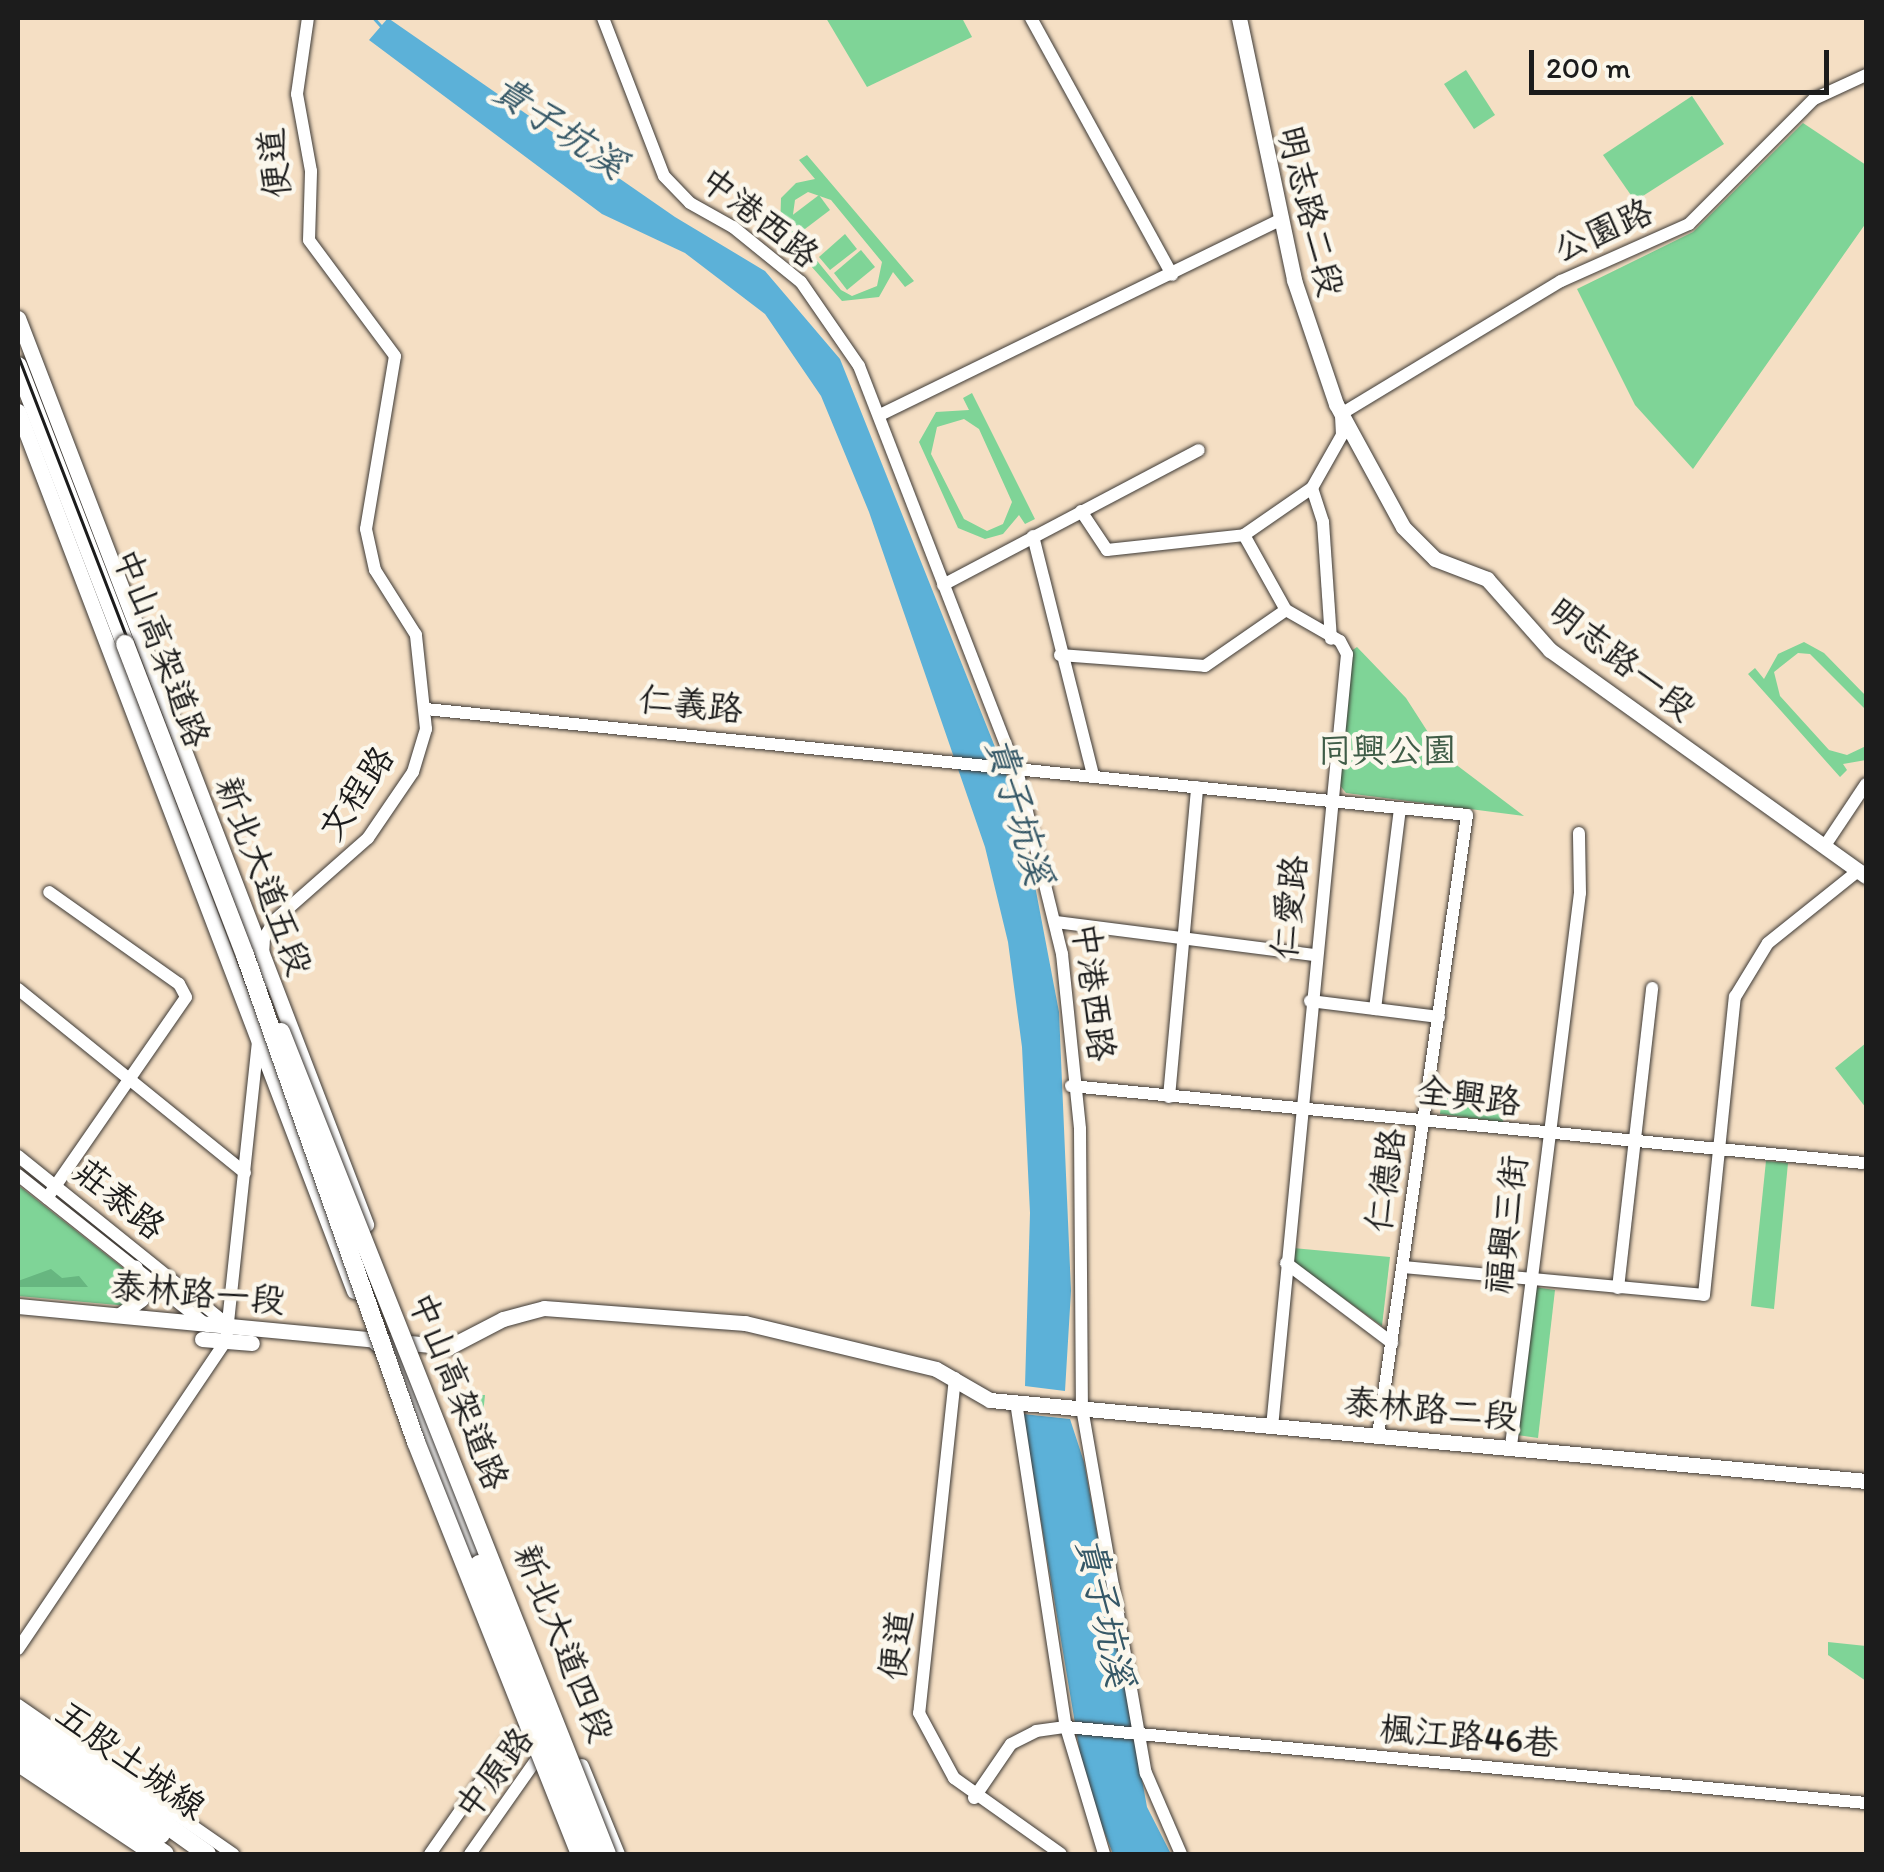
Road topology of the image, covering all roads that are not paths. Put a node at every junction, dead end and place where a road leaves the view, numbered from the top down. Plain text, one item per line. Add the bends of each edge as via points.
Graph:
1 (308, 18) edge
2 (602, 18) edge
3 (1239, 18) edge
4 (1032, 20) edge
5 (1866, 75) edge
6 (1278, 221) junction
7 (1172, 275) junction
8 (346, 292) joint
9 (18, 318) edge
10 (18, 366) edge
11 (18, 411) edge
12 (882, 414) junction
13 (1341, 414) junction
14 (1199, 450) dead end
15 (1312, 488) junction
16 (1081, 511) junction
17 (1244, 535) junction
18 (1033, 536) junction
19 (942, 585) junction
20 (1286, 610) junction
21 (1331, 639) junction
22 (1060, 655) junction
23 (426, 710) junction
24 (172, 716) junction
25 (136, 721) junction
26 (1011, 766) junction
27 (1093, 775) junction
28 (1866, 784) edge
29 (1197, 787) junction
30 (1330, 802) junction
31 (1400, 808) junction
32 (1579, 833) dead end
33 (1826, 844) junction
34 (1863, 873) edge
35 (49, 892) dead end
36 (1056, 922) junction
37 (1186, 938) junction
38 (1314, 955) junction
39 (253, 958) junction
40 (1652, 988) dead end
41 (18, 990) edge
42 (262, 991) junction
43 (1310, 1001) junction
44 (1375, 1009) junction
45 (1439, 1017) junction
46 (258, 1033) junction
47 (130, 1080) junction
48 (1072, 1087) junction
49 (1169, 1097) junction
50 (1299, 1108) junction
51 (1424, 1123) junction
52 (1547, 1135) junction
53 (1633, 1144) junction
54 (1719, 1152) junction
55 (18, 1156) edge
56 (342, 1161) junction
57 (1863, 1162) dead end
58 (246, 1173) junction
59 (310, 1173) junction
60 (18, 1175) edge
61 (56, 1186) junction
62 (47, 1198) junction
63 (1286, 1264) junction
64 (1404, 1267) junction
65 (135, 1268) junction
66 (1530, 1280) junction
67 (1618, 1288) junction
68 (18, 1306) edge
69 (119, 1316) junction
70 (203, 1331) junction
71 (229, 1334) junction
72 (372, 1339) junction
73 (1392, 1342) junction
74 (252, 1343) dead end
75 (405, 1350) junction
76 (955, 1378) junction
77 (1019, 1402) junction
78 (1076, 1408) junction
79 (1272, 1427) junction
80 (1378, 1435) junction
81 (1511, 1446) junction
82 (1866, 1481) edge
83 (18, 1649) edge
84 (18, 1706) edge
85 (18, 1718) edge
86 (1070, 1727) junction
87 (524, 1732) junction
88 (568, 1732) junction
89 (1136, 1734) junction
90 (18, 1736) edge
91 (549, 1742) junction
92 (18, 1753) edge
93 (534, 1761) junction
94 (18, 1766) edge
95 (974, 1798) junction
96 (1866, 1803) edge
97 (150, 1854) edge
98 (165, 1854) edge
99 (190, 1854) edge
100 (207, 1854) edge
101 (233, 1854) edge
102 (430, 1854) edge
103 (470, 1854) edge
104 (576, 1854) edge
105 (595, 1854) edge
106 (607, 1854) edge
107 (617, 1854) edge
108 (1061, 1854) edge
109 (1104, 1854) edge
110 (1182, 1854) edge

1 - 8 street, 便道 via 297,94 312,171 309,240
2 - 12 street, 中港西路 via 664,176 690,203 733,227 801,282 832,319
3 - 6 main road, 明志路二段
4 - 7 street
5 - 13 street, 公園路 via 1814,99 1689,224 1561,281
6 - 7 street
6 - 13 main road, 明志路二段
7 - 12 street
8 - 23 street, 文程路 via 395,356 366,529 375,570 416,635
9 - 24 main road, 新北大道五段
10 - 39 highway, 中山高架道路, bridge
11 - 25 main road, 新北大道五段
12 - 19 street, 中港西路
13 - 15 street via 1342,435
13 - 33 main road, 明志路一段 via 1397,519 1426,553 1487,578 1550,650
14 - 16 street
15 - 17 street
15 - 21 street, 仁愛路 via 1324,522
16 - 17 street via 1107,550
16 - 18 street
17 - 20 street
18 - 19 street
18 - 22 street
19 - 26 street, 中港西路
20 - 21 street
20 - 22 street via 1205,666
21 - 30 street, 仁愛路 via 1347,654
22 - 27 street
23 - 26 street, 仁義路
23 - 39 street, 文程路 via 419,756 405,786 348,862 275,920
24 - 25 main road via 155,737
24 - 39 main road, 新北大道五段
25 - 46 main road, 新北大道五段
26 - 27 street
26 - 36 street, 中港西路
27 - 29 street
28 - 33 street
29 - 30 street
29 - 37 street
30 - 31 street
30 - 38 street, 仁愛路
31 - 44 street
31 - 45 street, 仁德路 via 1467,815
32 - 52 street, 福興三街 via 1580,893
33 - 34 main road, 明志路一段
34 - 54 street via 1777,934 1735,998
35 - 47 street via 185,992
36 - 37 street
36 - 48 street, 中港西路
37 - 38 street
37 - 49 street
38 - 43 street, 仁愛路
39 - 42 highway, 中山高架道路, bridge
39 - 56 main road, 新北大道五段
39 - 104 highway, 中山高架道路, bridge via 416,1442
40 - 53 street
41 - 47 street
42 - 46 street
42 - 106 highway, 中山高架道路, bridge via 304,1082
43 - 44 street
43 - 50 street, 仁愛路
44 - 45 street
45 - 51 street, 仁德路
46 - 58 street
46 - 59 main road, 新北大道五段
47 - 58 street
47 - 61 street
48 - 49 street, 全興路
48 - 78 street, 中港西路
49 - 50 street, 全興路
50 - 51 street, 全興路
50 - 63 street, 仁愛路
51 - 52 street, 全興路
51 - 64 street, 仁德路
52 - 53 street, 全興路
52 - 66 street, 福興三街
53 - 54 street, 全興路
53 - 67 street
54 - 57 street, 全興路
54 - 67 street via 1708,1290 1700,1296
55 - 61 street, 莊泰路
56 - 59 main road via 323,1156
56 - 75 main road, 新北大道五段
58 - 71 street
59 - 72 main road, 新北大道五段
60 - 62 street, 莊泰路
61 - 62 street
61 - 71 street, 莊泰路
62 - 65 street, 莊泰路
63 - 73 street
63 - 79 street, 仁愛路
64 - 66 street
64 - 73 street, 仁德路
65 - 69 main road via 141,1299
65 - 70 street, 莊泰路
66 - 67 street
66 - 81 street, 福興三街
68 - 69 main road, 泰林路一段
69 - 70 main road, 泰林路一段
70 - 71 main road, 泰林路一段
71 - 72 main road, 泰林路一段
71 - 74 main road, 泰林路一段
71 - 83 street
72 - 75 highway
72 - 87 main road, 新北大道四段
73 - 80 street, 仁德路
75 - 76 main road via 449,1347 527,1311 572,1308 772,1327
75 - 88 main road, 新北大道四段
75 - 105 highway, bridge via 479,1564
76 - 77 main road, 泰林路二段 via 990,1400
76 - 95 street, 便道 via 919,1713 939,1757
77 - 78 main road, 泰林路二段
77 - 86 street
78 - 79 main road, 泰林路二段
78 - 89 street, 中港西路
79 - 80 main road, 泰林路二段
80 - 81 main road, 泰林路二段
81 - 82 main road, 泰林路二段
84 - 101 street
85 - 100 highway, 五股土城線
86 - 89 street, 楓江路46巷
86 - 95 street, 楓江路46巷 via 1036,1731 1010,1744
86 - 109 street
87 - 91 main road, 新北大道四段
87 - 93 main road, 新北大道四段
87 - 102 street via 513,1735
88 - 91 street, 中原路
88 - 107 main road, 新北大道四段
89 - 96 street, 楓江路46巷
89 - 110 street, 中港西路
90 - 99 highway
91 - 93 street, 中原路
91 - 105 main road, 新北大道四段
92 - 98 highway, 五股土城線
93 - 103 street, 中原路
93 - 104 main road, 新北大道四段
94 - 97 street
95 - 108 street, 便道

